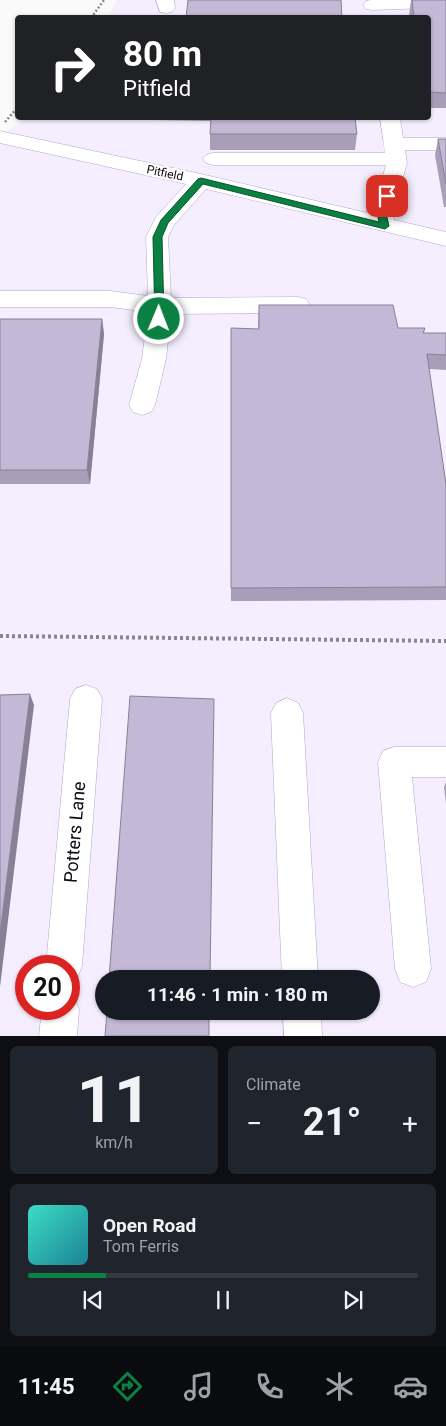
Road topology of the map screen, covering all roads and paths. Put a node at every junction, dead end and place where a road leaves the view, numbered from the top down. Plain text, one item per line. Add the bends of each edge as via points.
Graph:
1 (104, 0) edge
2 (427, 3) edge
3 (373, 8) edge
4 (93, 15) edge
5 (15, 111) edge
6 (390, 120) edge
7 (1, 131) edge
8 (446, 144) edge
9 (395, 151) junction
10 (212, 159) dead end
11 (201, 181) junction
12 (385, 226) junction
13 (446, 239) edge
14 (0, 299) edge
15 (160, 306) junction
16 (324, 306) edge
17 (142, 405) dead end
18 (0, 636) edge
19 (446, 641) edge
20 (86, 699) dead end
21 (287, 713) dead end
22 (446, 762) edge
23 (65, 955) edge
24 (413, 969) dead end
25 (300, 970) edge
26 (59, 1020) edge
27 (302, 1020) edge
28 (58, 1036) edge
29 (303, 1036) edge

1 - 4 path
2 - 3 street
5 - 7 path
6 - 9 street
7 - 11 street, Pitfield
8 - 9 street
9 - 10 street
9 - 12 street via 397,162 382,213
11 - 12 street, Pitfield
11 - 15 street via 164,222 157,237
12 - 13 street, Pitfield
14 - 15 street via 110,299
15 - 16 street
15 - 17 street via 154,359
18 - 19 path
20 - 23 street, Potters Lane
21 - 25 street
22 - 24 street via 394,762
26 - 28 street
27 - 29 street

